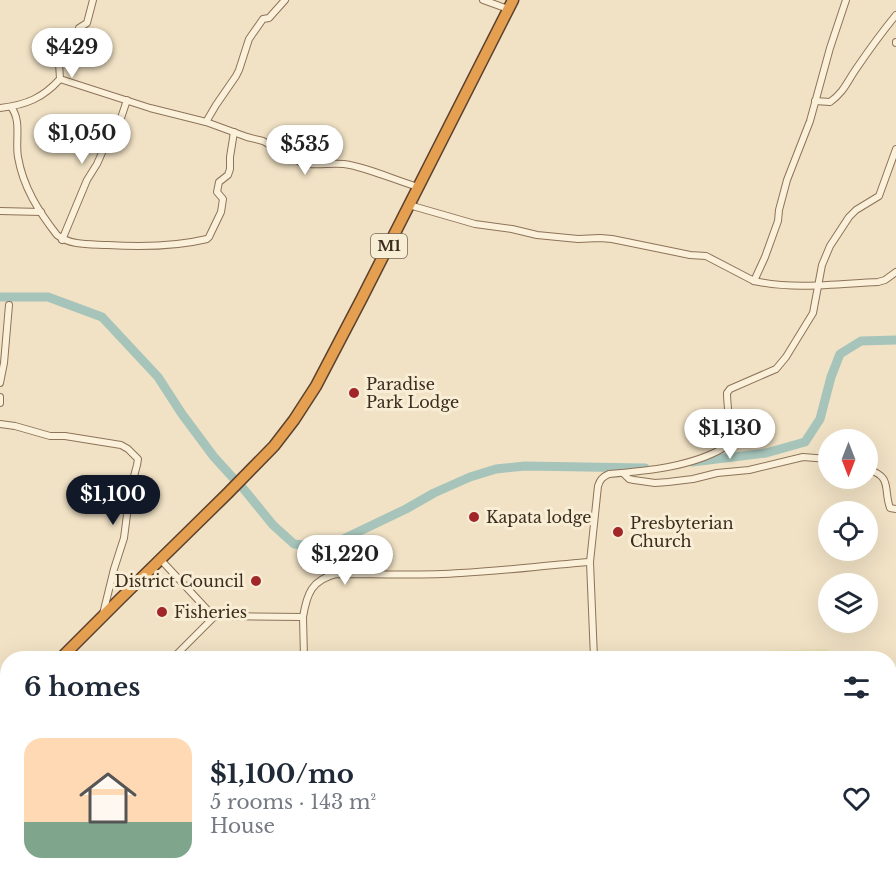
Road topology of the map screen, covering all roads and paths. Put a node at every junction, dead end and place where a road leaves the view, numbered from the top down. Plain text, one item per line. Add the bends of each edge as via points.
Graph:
1 (93, 0) edge
2 (285, 0) edge
3 (483, 0) edge
4 (846, 0) edge
5 (511, 5) edge
6 (895, 15) edge
7 (896, 26) edge
8 (60, 79) junction
9 (127, 100) junction
10 (815, 101) junction
11 (11, 107) junction
12 (0, 108) edge
13 (206, 122) junction
14 (234, 132) junction
15 (896, 149) edge
16 (418, 187) junction
17 (409, 206) junction
18 (0, 210) edge
19 (41, 212) junction
20 (62, 240) junction
21 (896, 272) edge
22 (754, 281) junction
23 (819, 286) junction
24 (9, 305) dead end
25 (0, 383) edge
26 (0, 397) edge
27 (0, 403) edge
28 (0, 424) edge
29 (818, 458) edge
30 (878, 473) edge
31 (624, 474) junction
32 (896, 509) edge
33 (160, 560) junction
34 (590, 562) junction
35 (103, 616) junction
36 (214, 617) junction
37 (303, 617) junction
38 (68, 651) edge
39 (180, 651) edge
40 (304, 651) edge
41 (594, 651) edge

1 - 8 street via 87,23 79,28 59,63
2 - 13 street via 269,18 262,19 249,39 239,70
3 - 5 street
4 - 10 street
5 - 16 highway, M1
6 - 7 street
6 - 10 street via 836,98 830,102
8 - 9 street
8 - 11 street via 37,98
9 - 13 street
9 - 20 street
10 - 22 street via 787,180 778,221
11 - 12 street
11 - 19 street via 16,116 17,155 33,201
13 - 14 street
14 - 16 street via 263,141 302,163 350,165
14 - 20 street via 230,169 219,182 217,192 223,199 221,212 207,239 140,247
15 - 23 street via 879,196 856,210 830,246 823,260
16 - 17 highway, M1
17 - 22 street via 468,223 537,235 612,238 706,256
17 - 33 highway, M1 via 316,386 294,420 274,446
18 - 19 street
19 - 20 street
21 - 23 street via 878,282
22 - 23 street
23 - 31 street via 810,318 781,365 727,393 729,432 724,447 697,459
24 - 25 street
26 - 27 street
28 - 35 street via 50,436 121,445 138,459 124,538
29 - 31 street via 803,457 669,482 639,482
30 - 32 street via 886,483 890,508
31 - 34 street via 604,476 598,486
33 - 35 highway, M1
33 - 36 street
34 - 37 street via 460,574 325,576 312,587
34 - 41 street
35 - 38 highway, M1
36 - 37 street
36 - 39 street
37 - 40 street

